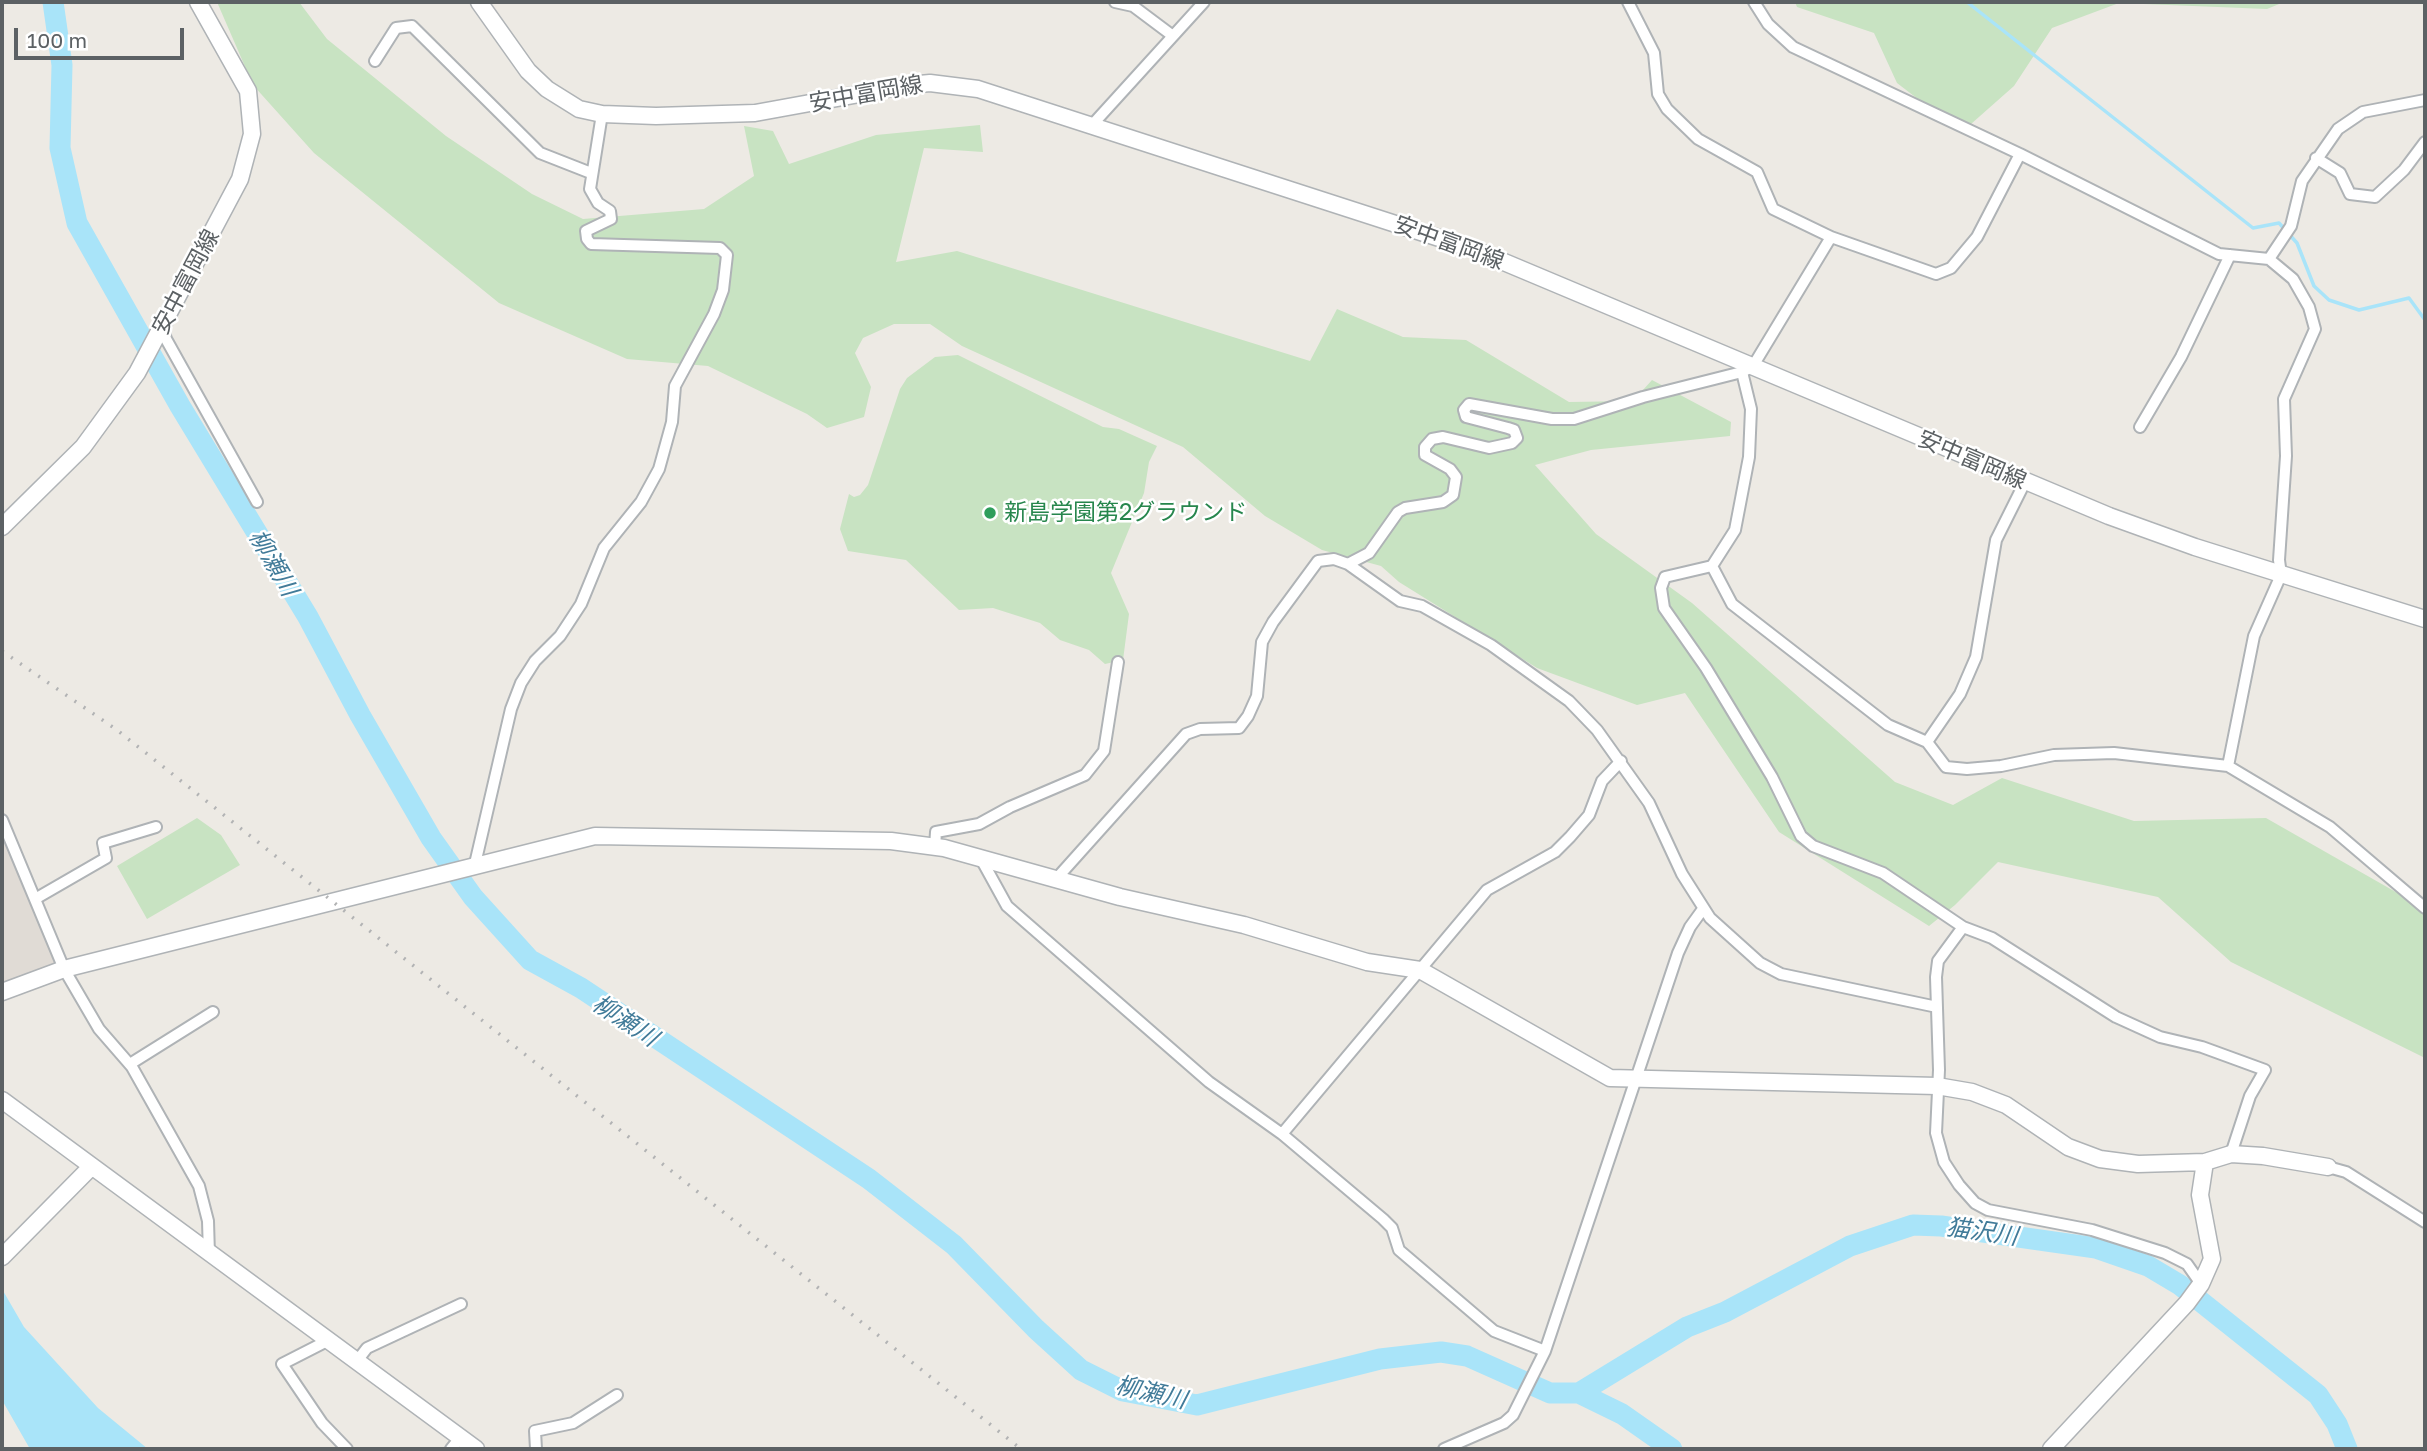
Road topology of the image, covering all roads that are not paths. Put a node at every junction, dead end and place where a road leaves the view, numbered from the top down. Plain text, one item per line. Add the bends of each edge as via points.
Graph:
1 (198, 2) edge
2 (479, 2) edge
3 (1115, 2) edge
4 (1204, 2) edge
5 (1628, 2) edge
6 (1755, 2) edge
7 (1173, 36) junction
8 (375, 61) dead end
9 (2425, 100) edge
10 (602, 114) junction
11 (1093, 124) junction
12 (2425, 142) edge
13 (2020, 154) junction
14 (2316, 158) junction
15 (591, 173) junction
16 (1831, 237) junction
17 (2230, 255) junction
18 (2269, 259) junction
19 (162, 330) junction
20 (1748, 369) junction
21 (2140, 427) dead end
22 (2025, 482) junction
23 (257, 502) dead end
24 (2, 527) edge
25 (1348, 564) junction
26 (1712, 566) junction
27 (2281, 575) junction
28 (2425, 619) edge
29 (1118, 662) dead end
30 (1927, 742) junction
31 (1621, 761) junction
32 (2228, 766) junction
33 (2, 820) edge
34 (156, 827) dead end
35 (935, 846) junction
36 (980, 857) junction
37 (472, 865) junction
38 (1057, 878) junction
39 (35, 899) junction
40 (2425, 908) edge
41 (1703, 909) junction
42 (1963, 927) junction
43 (64, 969) junction
44 (1420, 970) junction
45 (2, 992) edge
46 (1937, 1007) junction
47 (213, 1012) dead end
48 (130, 1064) junction
49 (1637, 1081) junction
50 (1937, 1086) junction
51 (2, 1100) edge
52 (1282, 1134) junction
53 (2231, 1154) junction
54 (2205, 1162) junction
55 (91, 1167) junction
56 (2328, 1167) joint
57 (2425, 1222) edge
58 (209, 1255) junction
59 (2, 1257) edge
60 (2199, 1287) junction
61 (461, 1304) dead end
62 (329, 1340) junction
63 (1545, 1351) junction
64 (357, 1361) junction
65 (617, 1395) dead end
66 (456, 1443) edge
67 (347, 1449) edge
68 (476, 1449) edge
69 (536, 1449) edge
70 (1444, 1449) edge
71 (2051, 1449) edge

1 - 19 street, 安中富岡線 via 248,91 252,134 240,179
2 - 10 street, 安中富岡線 via 536,80 579,109
3 - 7 street via 1133,6
4 - 7 street
5 - 16 street via 1654,53 1658,94 1667,109 1698,139 1756,172 1773,209
6 - 13 street via 1768,24 1793,47
7 - 11 street
8 - 15 street via 396,28 412,26 540,153
9 - 14 street via 2364,112 2338,129
10 - 11 street, 安中富岡線 via 755,113 930,83 978,89
10 - 15 street
11 - 20 street, 安中富岡線 via 1473,249
12 - 14 street via 2375,197 2350,194 2340,173
13 - 16 street via 1977,237 1951,268 1936,274
13 - 17 street via 2185,238
14 - 18 street via 2302,181 2291,226
15 - 37 street via 590,189 610,211 611,219 586,231 591,244 678,249 710,246 727,255 727,268 714,314 675,386 672,422 659,469 641,502 604,548 581,604 521,683
16 - 20 street
17 - 18 street
17 - 21 street via 2181,357
18 - 27 street via 2293,279 2315,329 2284,399
19 - 23 street
19 - 24 street, 安中富岡線 via 141,369 83,447
20 - 22 street, 安中富岡線
20 - 25 street via 1574,419 1469,404 1464,410 1466,417 1514,430 1517,438 1489,448 1443,437 1432,439 1424,455 1456,477 1453,495 1444,502 1398,512 1369,553
20 - 26 street via 1749,457 1735,530
22 - 27 street, 安中富岡線 via 2152,532
22 - 30 street via 1996,540 1976,657 1960,694
25 - 31 street via 1400,601 1422,606 1536,676 1597,730
25 - 38 street via 1334,559 1318,561 1273,622 1262,642 1256,696 1239,728 1186,734
26 - 30 street via 1732,604 1888,725
26 - 42 street via 1665,577 1661,588 1664,608 1772,777 1801,836 1813,846 1883,873
27 - 28 street, 安中富岡線
27 - 32 street via 2254,636
29 - 35 street via 1104,751 1085,775 979,824 936,832
30 - 32 street via 1946,767 1967,769 2054,755 2114,753
31 - 41 street via 1649,803
31 - 44 street via 1602,781 1589,815 1555,852 1487,890
32 - 40 street via 2330,827
33 - 39 street
34 - 39 street via 103,843 106,858
35 - 36 street
35 - 37 street via 891,841 595,836
36 - 38 street
36 - 52 street via 1007,906 1209,1082
37 - 43 street
38 - 44 street via 1244,925 1367,962
39 - 43 street
41 - 46 street via 1760,963 1781,974
41 - 49 street via 1678,953
42 - 46 street via 1938,961
42 - 53 street via 1992,938 2116,1017 2160,1037 2265,1070 2250,1096
43 - 45 street
43 - 48 street via 99,1028
44 - 49 street via 1582,1064 1610,1078
44 - 52 street
46 - 50 street
47 - 48 street
48 - 58 street via 200,1186
49 - 50 street
49 - 63 street
50 - 54 street via 2007,1105 2068,1147 2100,1159 2138,1164
50 - 60 street via 1939,1148 1975,1203 2013,1217 2092,1230 2165,1253 2187,1265
51 - 55 street
52 - 63 street via 1383,1219 1392,1228 1399,1250 1494,1331
53 - 54 street
53 - 56 street
54 - 60 street via 2200,1195 2212,1259
55 - 58 street
55 - 59 street
56 - 57 street via 2346,1172
58 - 62 street
60 - 71 street
61 - 64 street via 367,1348
62 - 64 street
62 - 67 street via 282,1364 322,1423
63 - 70 street via 1513,1415
64 - 66 street
65 - 69 street via 573,1423 535,1431
66 - 68 street

